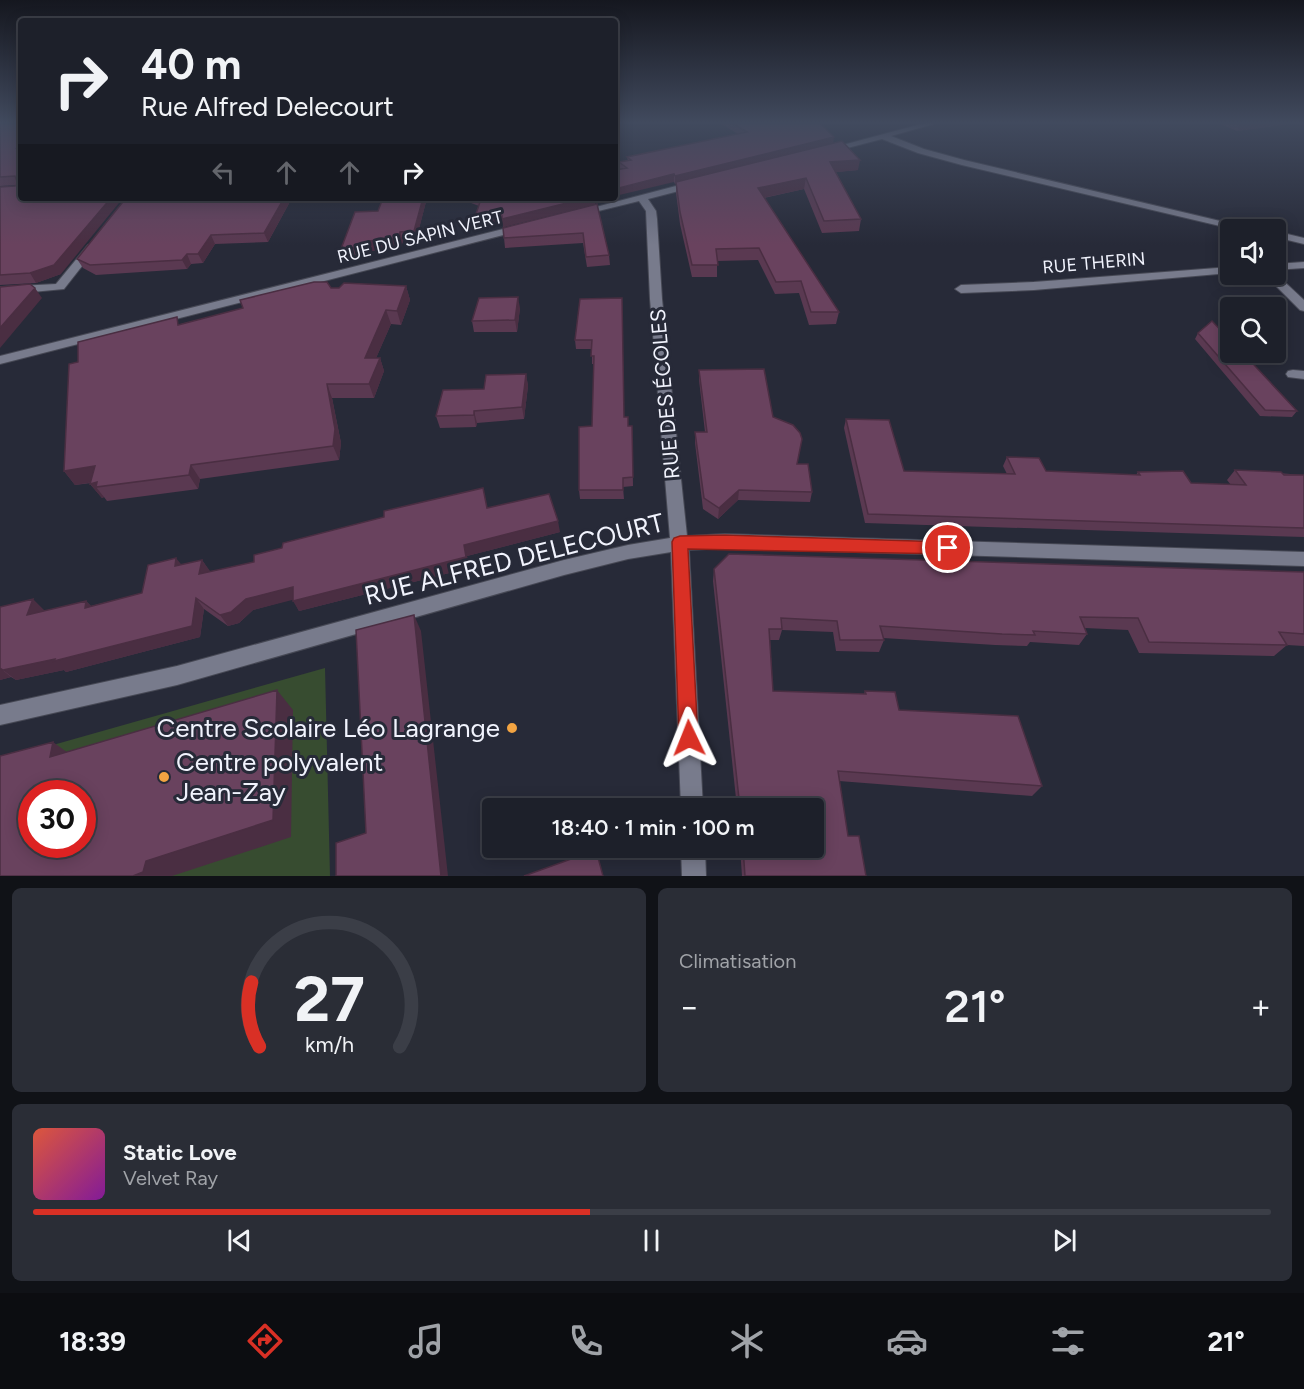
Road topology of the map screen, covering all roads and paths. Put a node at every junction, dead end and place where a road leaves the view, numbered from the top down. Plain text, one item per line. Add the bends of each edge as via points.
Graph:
1 (970, 164) edge
2 (710, 180) edge
3 (642, 197) junction
4 (570, 215) edge
5 (1220, 222) edge
6 (536, 224) edge
7 (103, 234) edge
8 (1286, 237) edge
9 (1304, 241) edge
10 (1304, 265) edge
11 (1286, 266) edge
12 (1220, 271) edge
13 (1281, 285) edge
14 (961, 289) dead end
15 (0, 291) edge
16 (1304, 307) edge
17 (0, 360) edge
18 (680, 542) junction
19 (1304, 559) edge
20 (0, 715) edge
21 (692, 798) edge
22 (693, 858) edge
23 (694, 876) edge

1 - 5 street
2 - 3 street
3 - 4 street
3 - 18 street, RUE DES ÉCOLES via 652,219
6 - 17 street, RUE DU SAPIN VERT
7 - 15 street via 60,287
8 - 9 street
10 - 11 street
12 - 14 street, RUE THERIN
13 - 16 street
18 - 19 street, RUE ALFRED DELECOURT
18 - 20 street, RUE ALFRED DELECOURT via 507,584 86,698
18 - 21 street, RUE DES ÉCOLES
22 - 23 street

